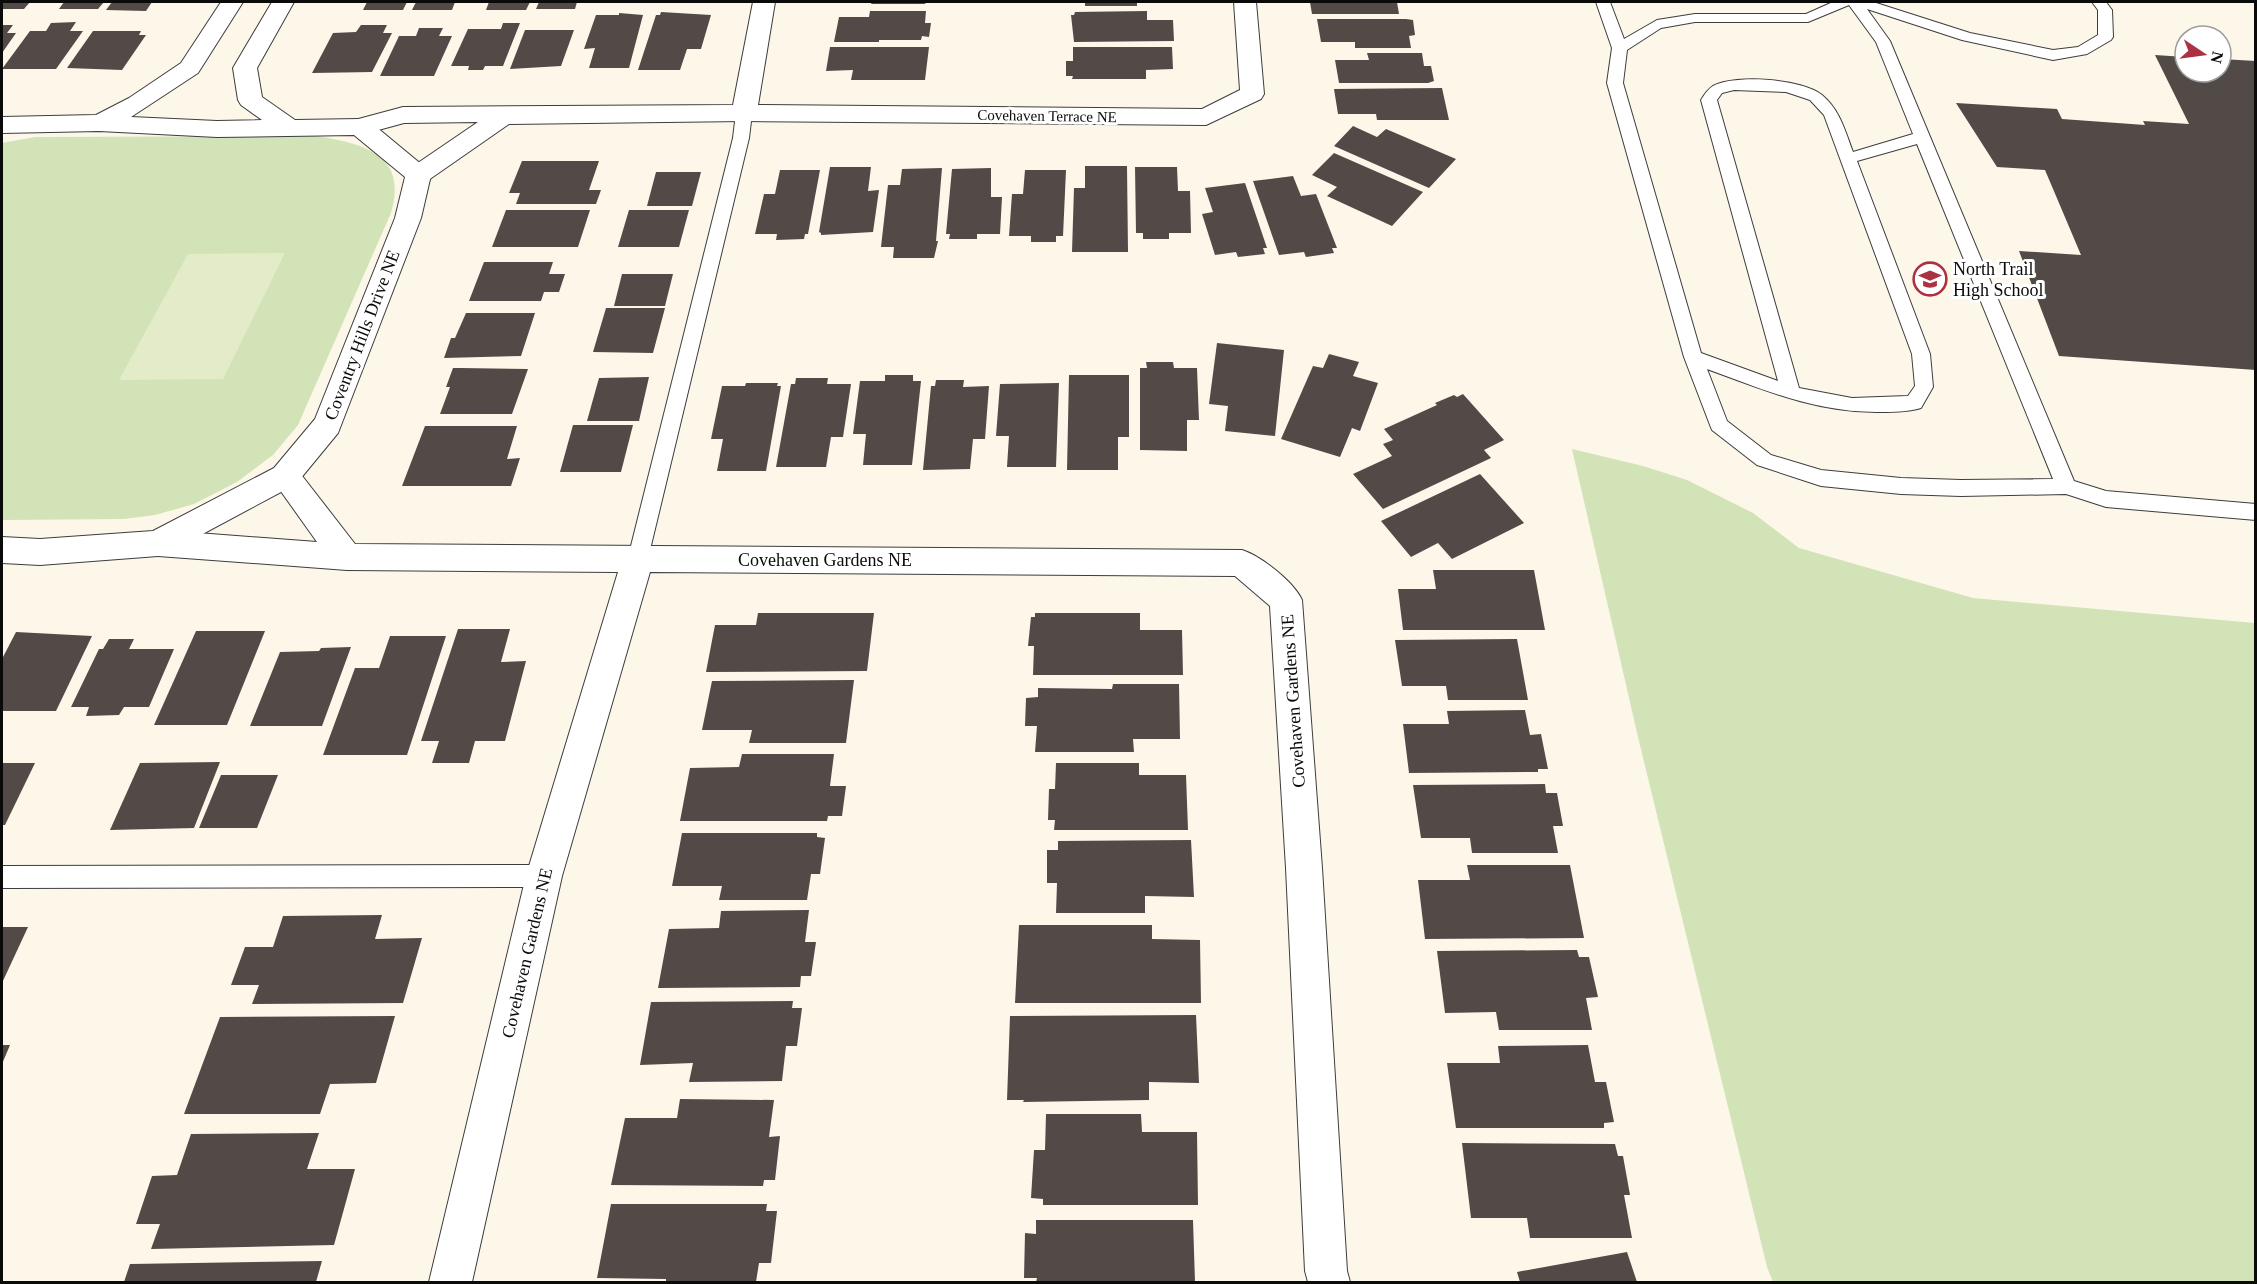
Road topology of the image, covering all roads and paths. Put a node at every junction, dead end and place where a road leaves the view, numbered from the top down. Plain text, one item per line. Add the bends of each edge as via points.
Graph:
1 (232, 2) edge
2 (283, 2) edge
3 (764, 2) edge
4 (1245, 2) edge
5 (1603, 2) edge
6 (1723, 2) edge
7 (1844, 2) edge
8 (1854, 2) edge
9 (1860, 2) edge
10 (2099, 2) edge
11 (1748, 17) junction
12 (1620, 48) junction
13 (744, 113) junction
14 (504, 116) junction
15 (99, 123) junction
16 (2, 125) edge
17 (360, 127) junction
18 (291, 129) junction
19 (1922, 137) junction
20 (1850, 158) junction
21 (418, 175) junction
22 (1693, 357) junction
23 (1791, 393) junction
24 (285, 476) junction
25 (2066, 486) junction
26 (2256, 512) edge
27 (158, 543) junction
28 (2, 550) edge
29 (40, 552) junction
30 (347, 557) junction
31 (638, 558) junction
32 (2, 576) edge
33 (544, 876) junction
34 (2, 877) edge
35 (450, 1282) edge
36 (1329, 1282) edge

1 - 15 street via 190,68 138,103
2 - 18 street via 245,69 250,100
3 - 13 street
4 - 13 street, Covehaven Terrace NE via 1252,94 1206,117
5 - 12 lane
6 - 11 lane
7 - 11 lane via 1808,18
8 - 19 lane via 1883,41
9 - 10 lane via 1966,37 2053,55 2082,51 2106,37 2105,10
11 - 12 lane via 1695,18 1657,24
12 - 22 lane via 1615,83
13 - 14 street, Covehaven Terrace NE
13 - 31 lane
14 - 17 street, Covehaven Terrace NE via 403,116
14 - 21 street
15 - 16 street
15 - 18 street
17 - 18 street
17 - 21 street
19 - 20 lane
19 - 25 lane
20 - 23 lane via 1921,354 1924,387 1914,403 1869,407 1807,399
20 - 23 lane via 1831,113 1815,97 1788,87 1733,85 1717,90 1709,100
21 - 24 street, Coventry Hills Drive NE via 408,218 328,425
22 - 23 lane
22 - 25 lane via 1719,425 1764,460 1821,478 1901,486
24 - 27 street, Coventry Hills Drive NE
24 - 30 street
25 - 26 lane via 2106,499
27 - 29 street, Coventry Hills Drive NE
27 - 30 street, Covehaven Gardens NE
28 - 29 street, Coventry Hills Drive NE
29 - 32 street, Coventry Hills Drive NE
30 - 31 street, Covehaven Gardens NE
31 - 33 street, Covehaven Gardens NE
31 - 36 street, Covehaven Gardens NE via 1242,563 1286,600
33 - 34 lane
33 - 35 street, Covehaven Gardens NE

